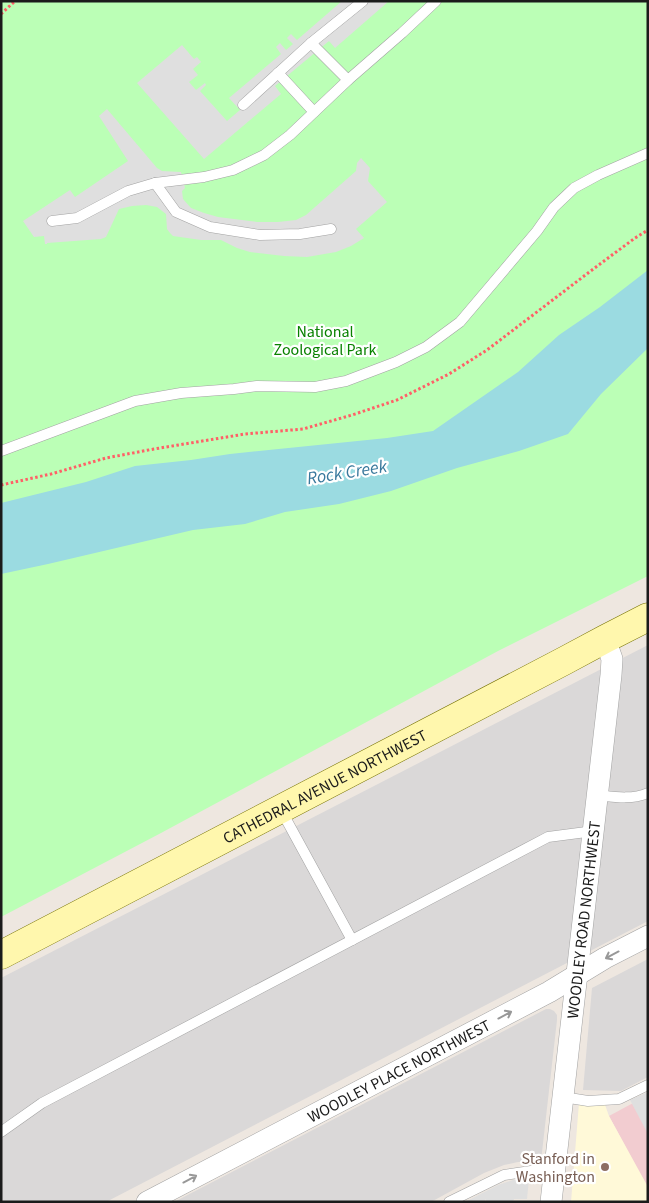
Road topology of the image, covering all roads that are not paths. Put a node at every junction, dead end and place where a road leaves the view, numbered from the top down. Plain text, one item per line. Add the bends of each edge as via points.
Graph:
1 (363, 1) edge
2 (436, 1) edge
3 (312, 43) junction
4 (278, 73) junction
5 (348, 80) junction
6 (243, 105) dead end
7 (314, 112) junction
8 (648, 153) edge
9 (155, 183) junction
10 (52, 221) dead end
11 (331, 228) dead end
12 (1, 451) edge
13 (648, 617) edge
14 (605, 639) junction
15 (648, 793) edge
16 (598, 795) junction
17 (280, 810) junction
18 (594, 831) junction
19 (648, 936) edge
20 (352, 940) junction
21 (1, 955) edge
22 (577, 975) junction
23 (648, 1085) edge
24 (563, 1097) junction
25 (1, 1132) edge
26 (554, 1170) junction
27 (147, 1202) edge
28 (449, 1202) edge
29 (551, 1202) edge

1 - 3 lane
2 - 5 lane
3 - 4 lane
3 - 5 lane
4 - 6 lane
4 - 7 lane
5 - 7 lane
7 - 9 lane via 264,155 233,170
8 - 12 lane via 574,188 554,207 460,322 426,348 396,362 346,381 314,387 257,386 149,398
9 - 10 lane via 128,191 77,218
9 - 11 lane via 176,212 210,227 260,234 300,234
13 - 14 street, CATHEDRAL AVENUE NORTHWEST
14 - 16 street, WOODLEY ROAD NORTHWEST via 612,668
14 - 17 street, CATHEDRAL AVENUE NORTHWEST
15 - 16 lane via 625,798
16 - 18 street, WOODLEY ROAD NORTHWEST
17 - 20 lane
17 - 21 street, CATHEDRAL AVENUE NORTHWEST
18 - 20 lane via 548,837
18 - 22 street, WOODLEY ROAD NORTHWEST
19 -> 22 street, WOODLEY PLACE NORTHWEST
20 - 25 lane via 42,1103
22 - 24 street, WOODLEY ROAD NORTHWEST
27 -> 22 street, WOODLEY PLACE NORTHWEST
23 - 24 lane via 619,1099 588,1101
24 - 26 street, WOODLEY ROAD NORTHWEST
26 - 28 lane via 504,1175
26 - 29 street, WOODLEY ROAD NORTHWEST

